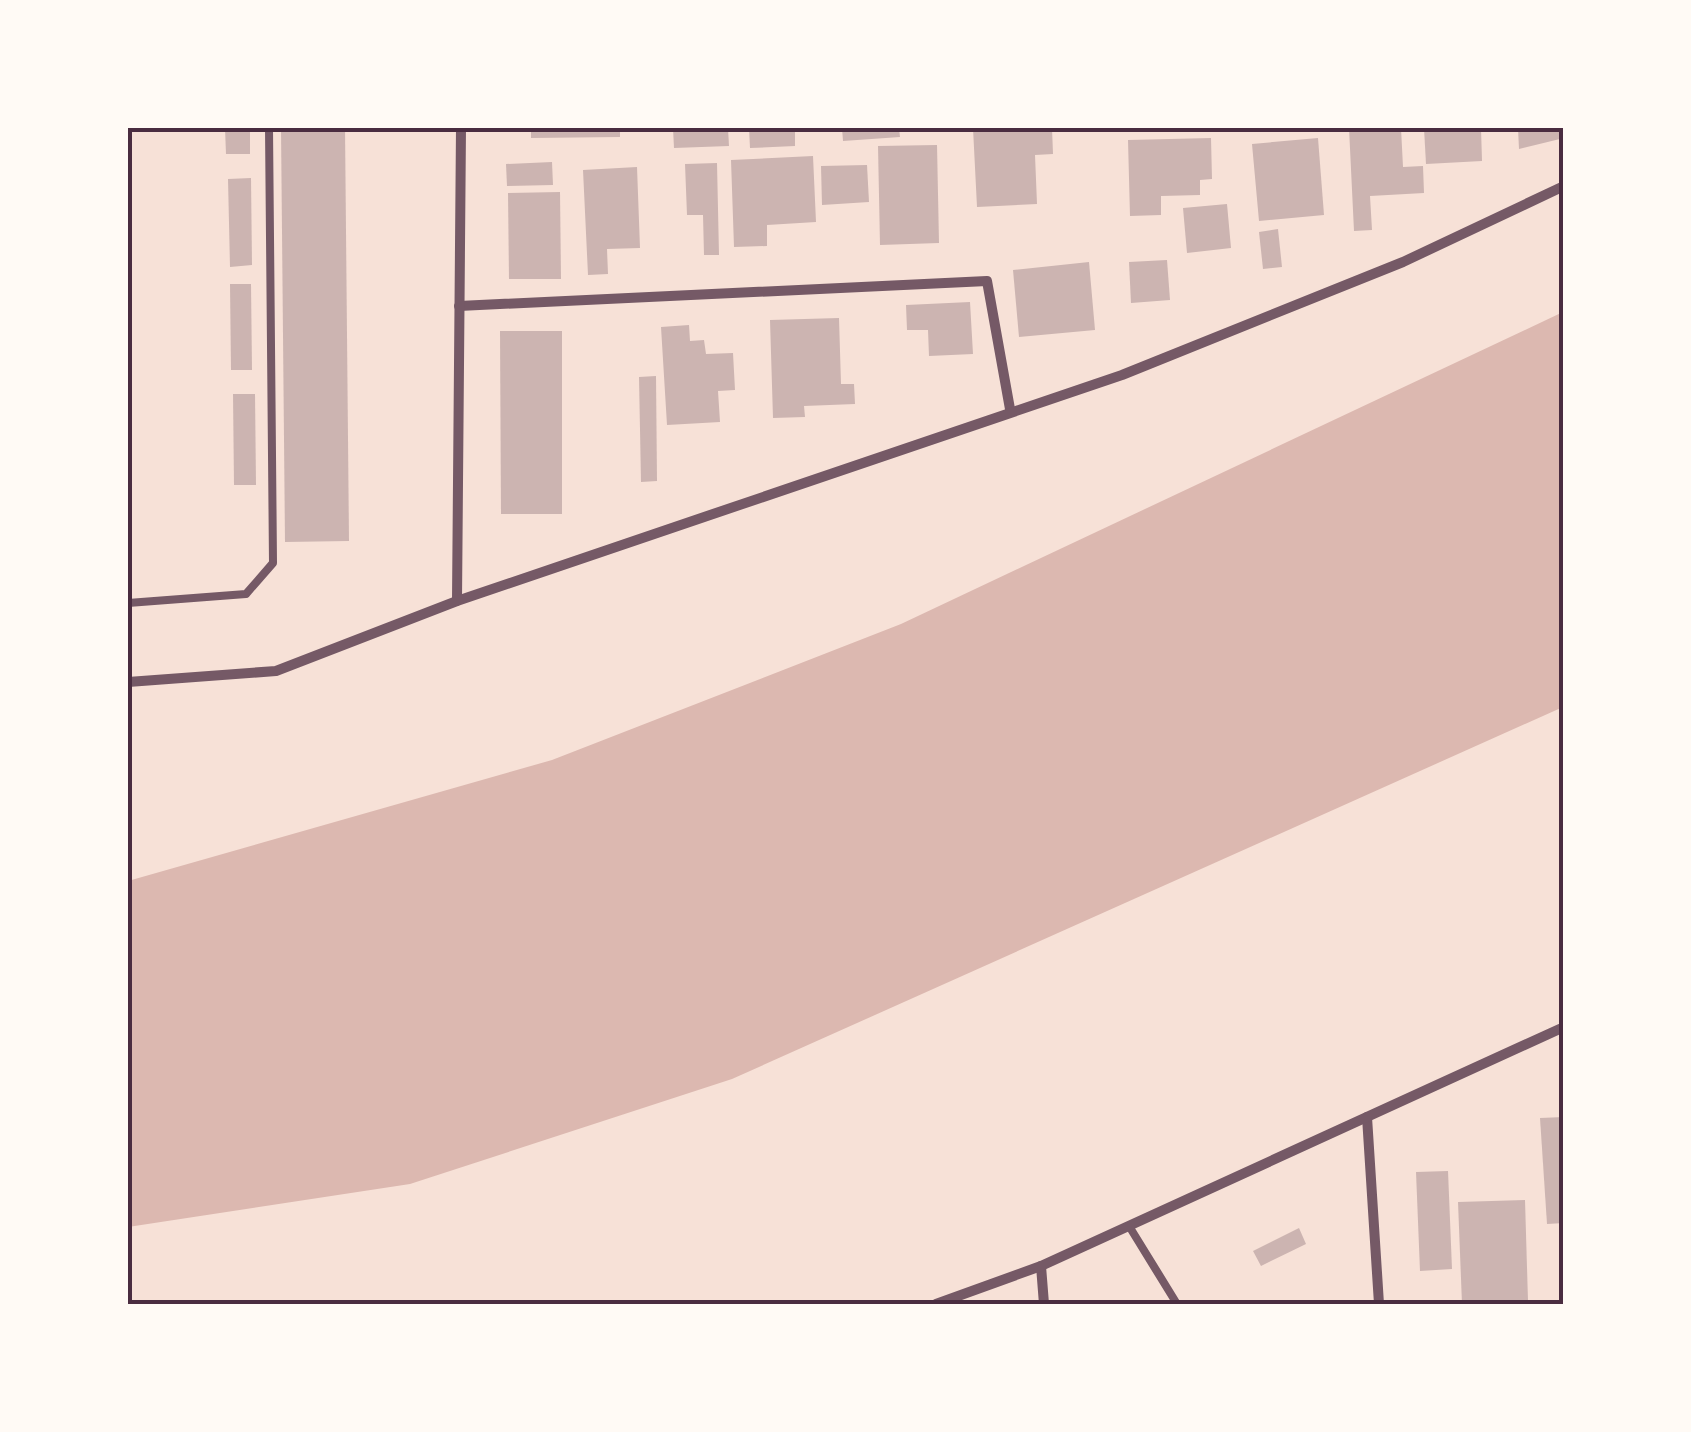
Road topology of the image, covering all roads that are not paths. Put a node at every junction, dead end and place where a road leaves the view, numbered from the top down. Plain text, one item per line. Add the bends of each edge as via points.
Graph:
1 (269, 128) edge
2 (461, 128) edge
3 (1564, 186) edge
4 (460, 306) junction
5 (1010, 409) junction
6 (457, 601) junction
7 (128, 603) edge
8 (128, 682) edge
9 (1564, 1027) edge
10 (1368, 1117) junction
11 (1128, 1226) junction
12 (1040, 1266) junction
13 (936, 1304) edge
14 (1044, 1304) edge
15 (1177, 1304) edge
16 (1380, 1304) edge

1 - 7 lane via 274,562 246,594
2 - 4 street
3 - 5 street via 1403,262 1122,375
4 - 5 street via 987,281
4 - 6 street
5 - 6 street
6 - 8 street via 276,671
9 - 10 street
10 - 11 street
10 - 16 street
11 - 12 street
11 - 15 lane
12 - 13 street
12 - 14 street

